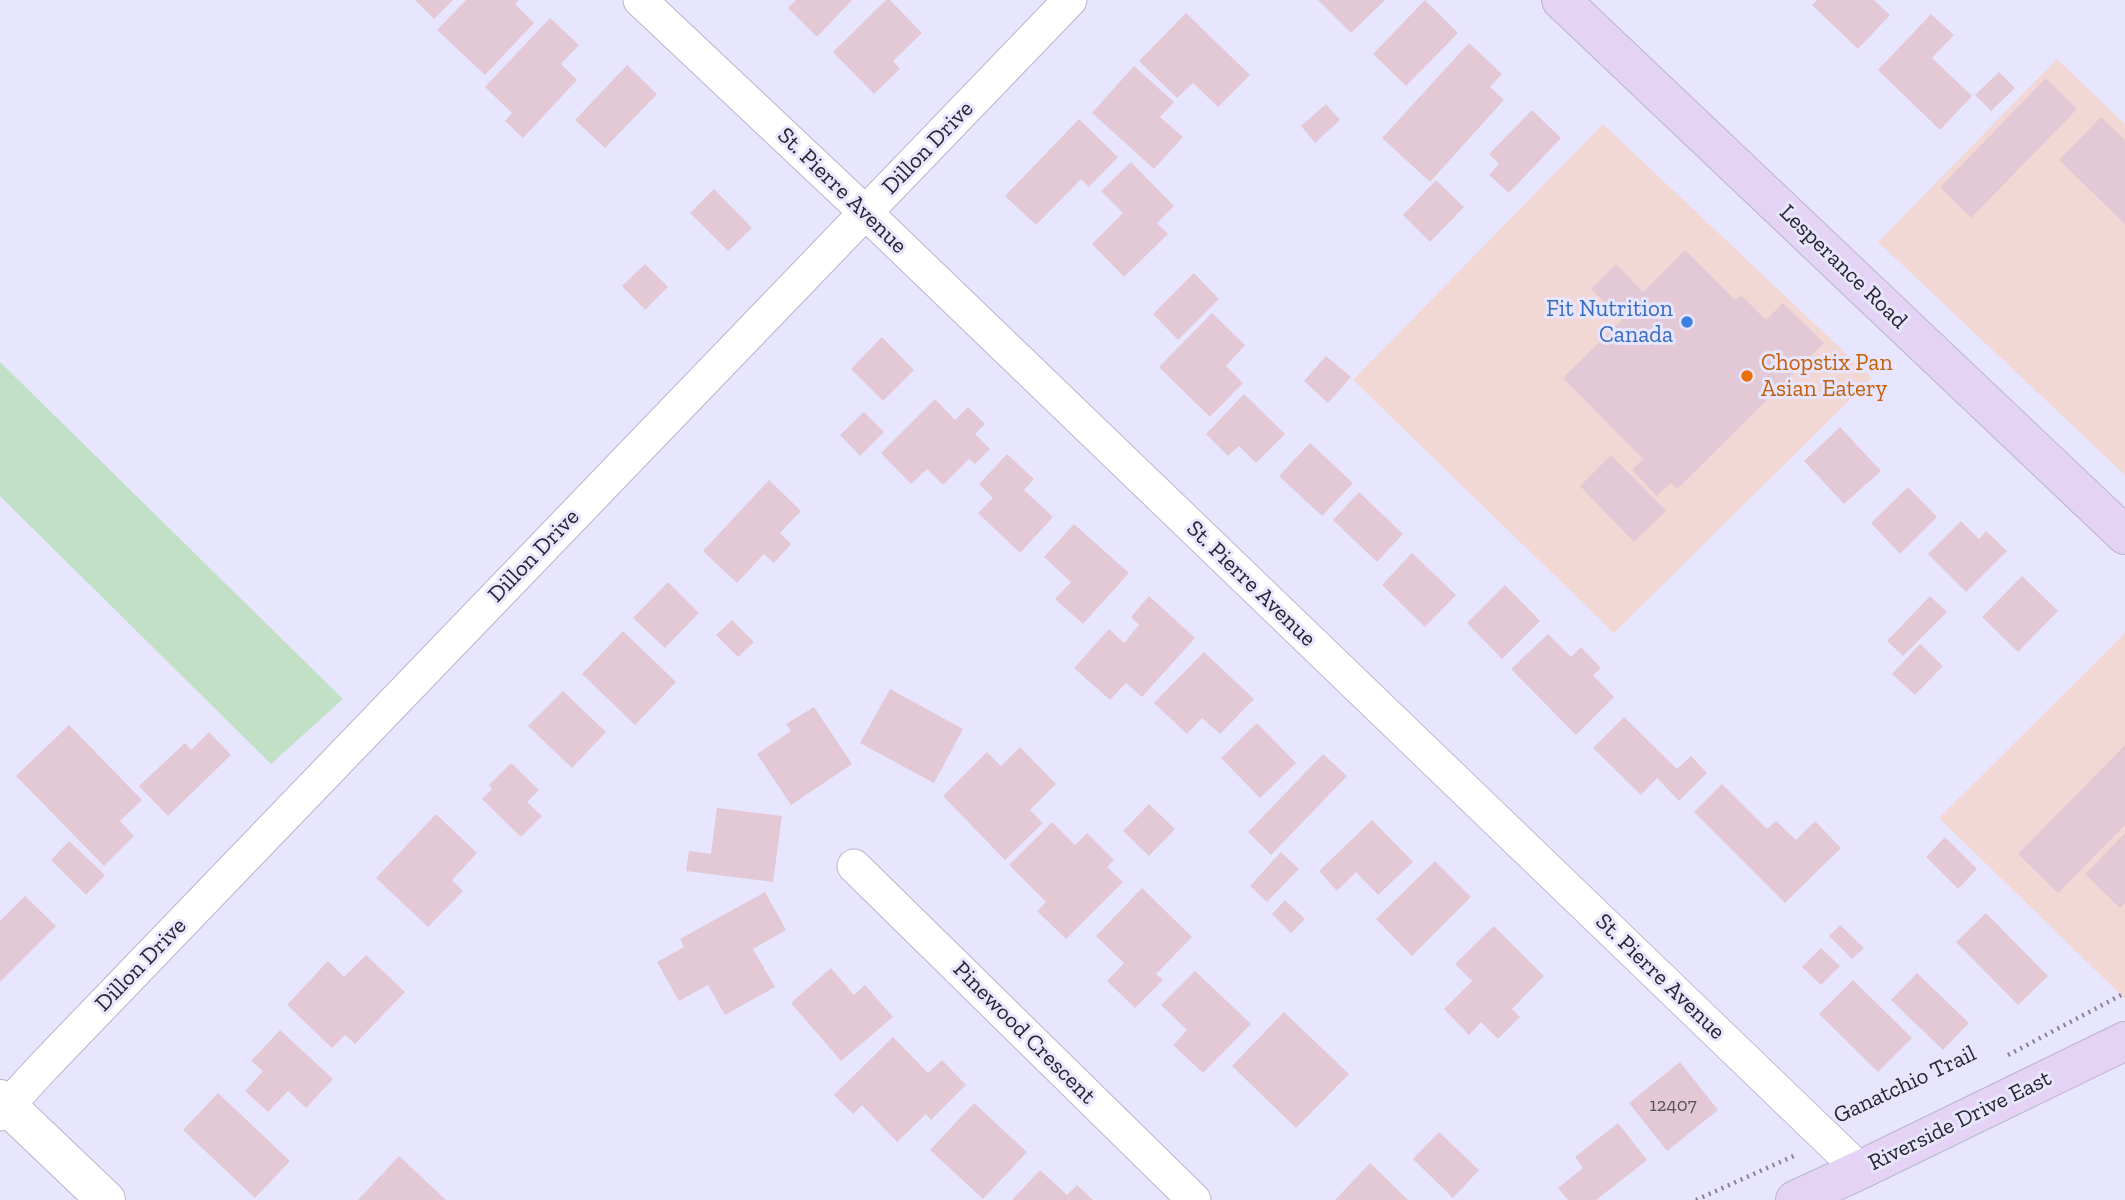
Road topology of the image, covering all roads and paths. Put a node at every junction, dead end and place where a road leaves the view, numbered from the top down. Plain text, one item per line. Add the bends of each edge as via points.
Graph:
1 (640, 0) edge
2 (1070, 0) edge
3 (1561, 0) edge
4 (866, 213) junction
5 (2125, 535) edge
6 (854, 866) dead end
7 (2125, 993) edge
8 (2125, 1041) edge
9 (2000, 1059) dead end
10 (3, 1107) edge
11 (1829, 1140) junction
12 (1860, 1170) junction
13 (106, 1200) edge
14 (1194, 1200) edge
15 (1696, 1200) edge
16 (1795, 1200) edge

1 - 4 street, St. Pierre Avenue
2 - 4 street, Dillon Drive
3 - 5 main road, Lesperance Road
4 - 10 street, Dillon Drive
4 - 11 street, St. Pierre Avenue
6 - 14 street, Pinewood Crescent
7 - 9 path, Ganatchio Trail
8 - 12 main road, Riverside Drive East
10 - 13 street
11 - 12 street, St. Pierre Avenue
11 - 15 path, Ganatchio Trail
12 - 16 main road, Riverside Drive East

